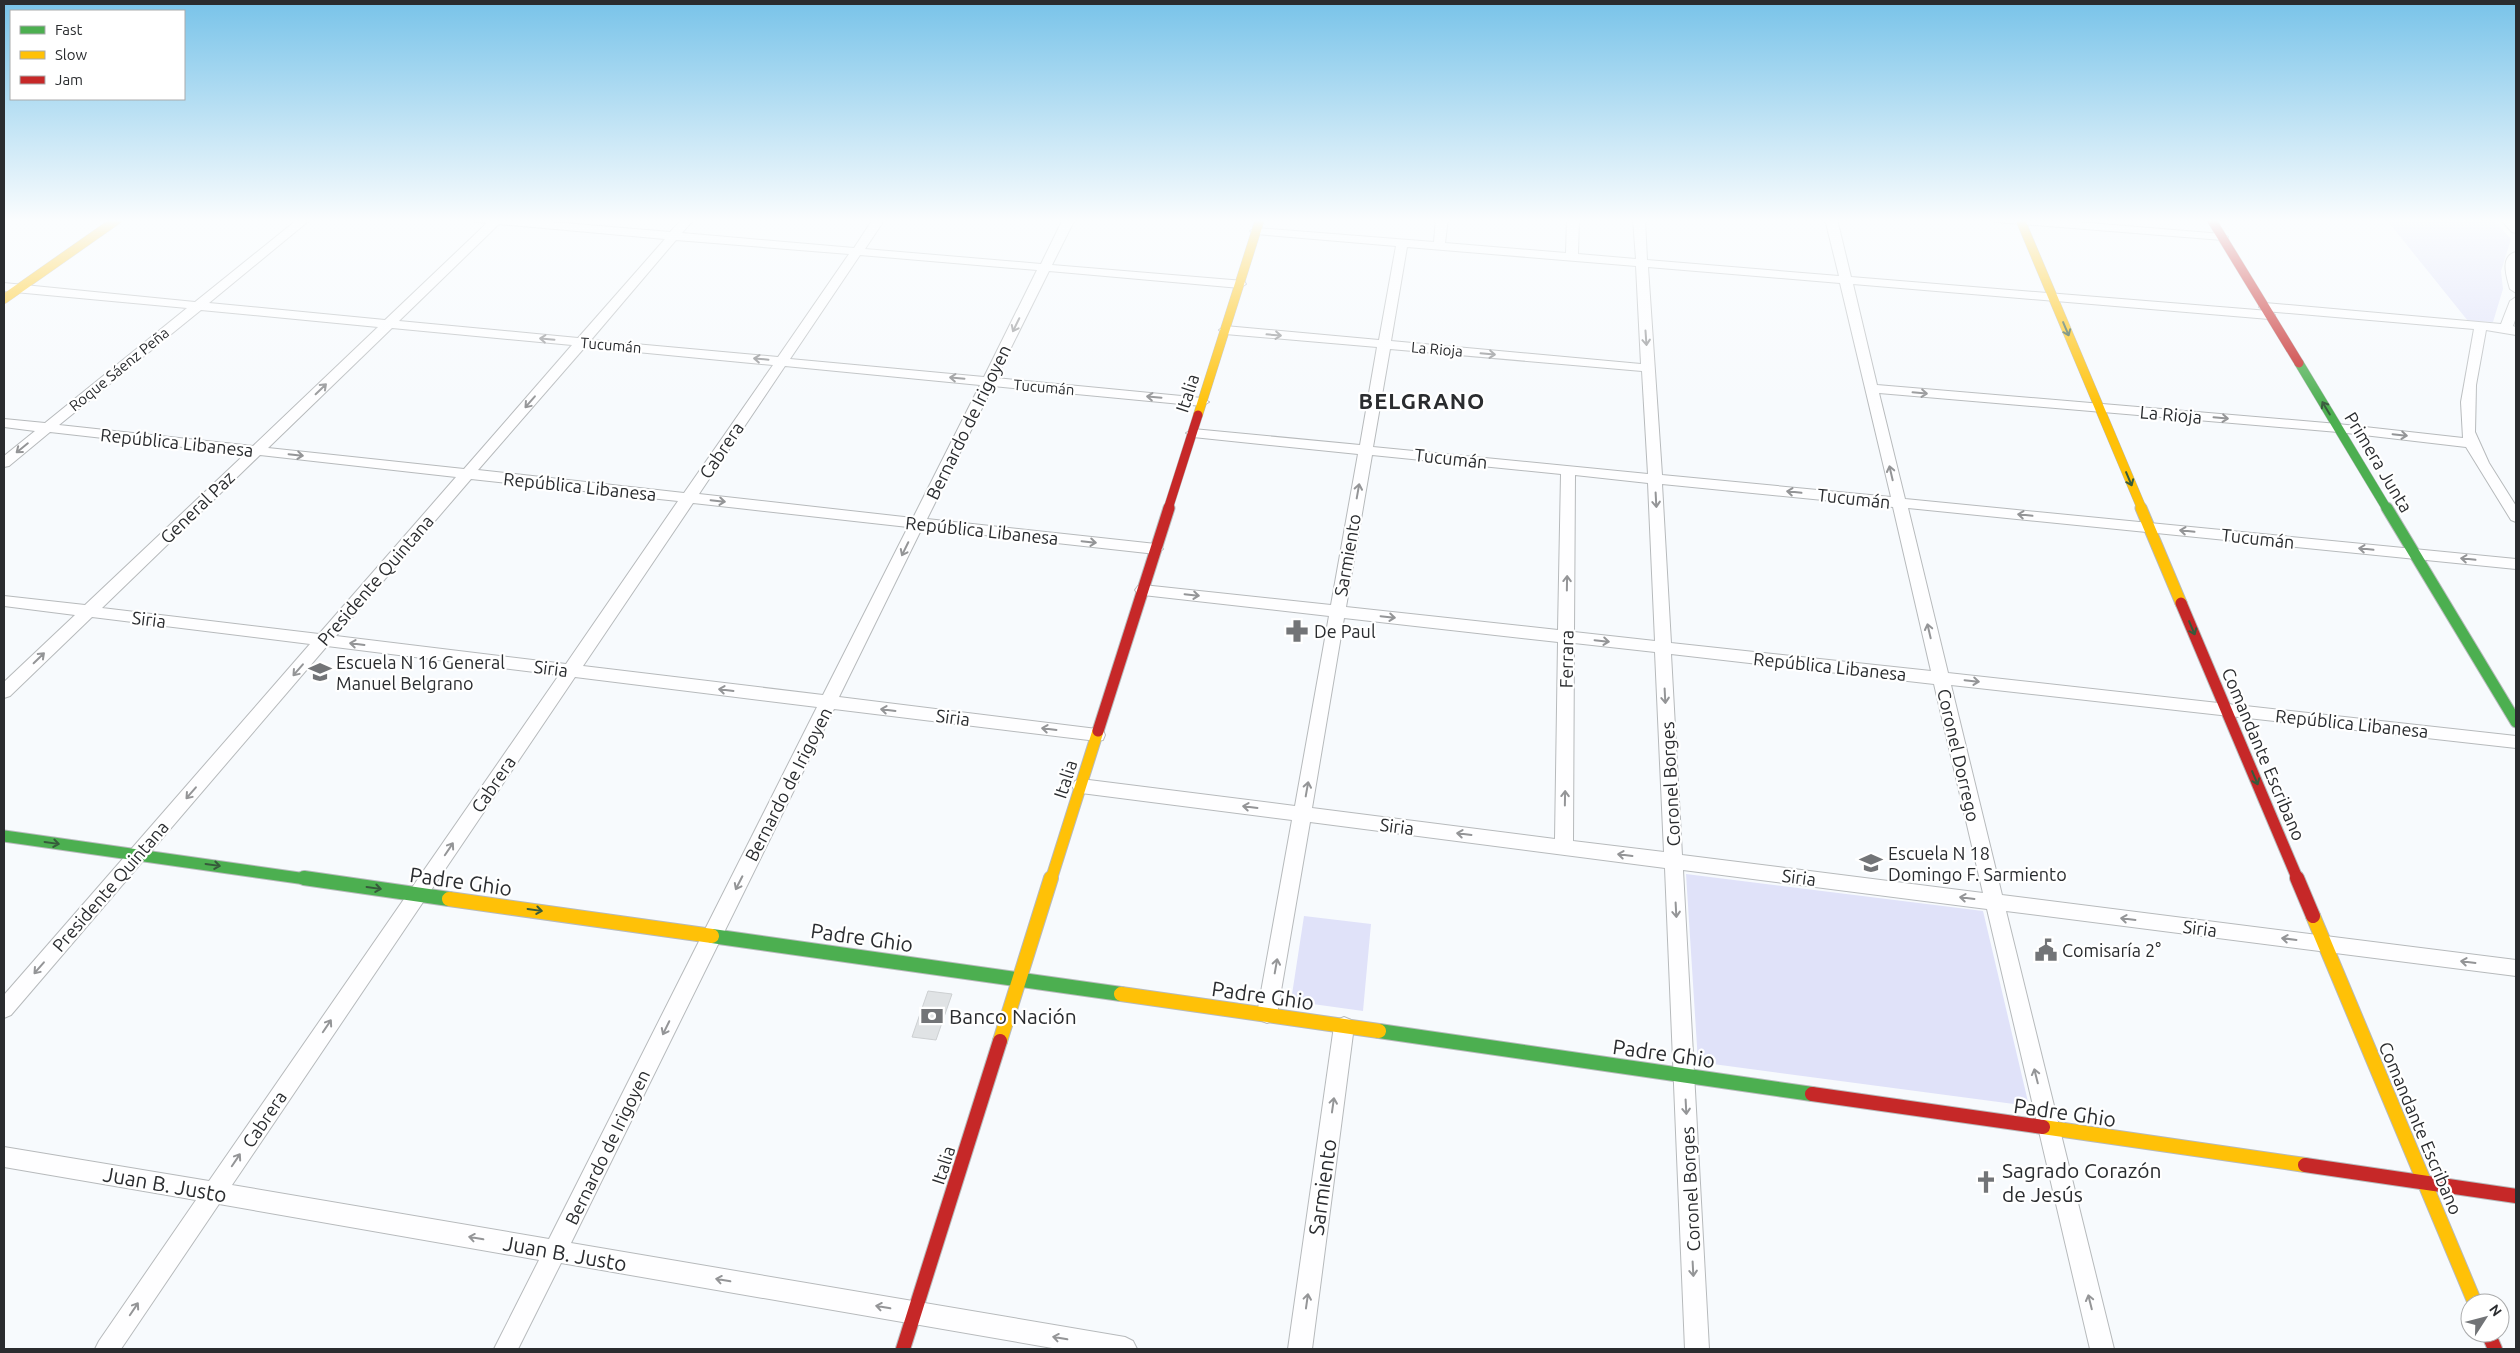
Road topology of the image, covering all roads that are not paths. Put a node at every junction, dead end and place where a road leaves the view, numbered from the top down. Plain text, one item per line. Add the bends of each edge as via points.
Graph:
1 (28, 282) edge
2 (227, 282) edge
3 (432, 282) edge
4 (634, 282) edge
5 (836, 282) edge
6 (1038, 282) edge
7 (1217, 282) edge
8 (1395, 282) edge
9 (1642, 282) edge
10 (1846, 282) edge
11 (1883, 282) edge
12 (2047, 282) edge
13 (2249, 282) edge
14 (1240, 284) joint
15 (4, 287) edge
16 (20, 288) junction
17 (2053, 296) junction
18 (4, 300) edge
19 (2516, 301) edge
20 (198, 306) junction
21 (2267, 311) junction
22 (389, 324) junction
23 (2481, 326) junction
24 (1225, 330) junction
25 (2511, 330) edge
26 (582, 342) junction
27 (1384, 345) junction
28 (782, 362) junction
29 (1648, 368) junction
30 (988, 381) junction
31 (1871, 388) junction
32 (1202, 402) junction
33 (2100, 408) junction
34 (4, 423) edge
35 (47, 428) junction
36 (2338, 428) junction
37 (1193, 433) junction
38 (2472, 443) junction
39 (1366, 450) junction
40 (256, 451) junction
41 (4, 463) edge
42 (1568, 470) junction
43 (468, 474) junction
44 (1655, 479) junction
45 (688, 498) junction
46 (1898, 503) junction
47 (2516, 517) edge
48 (918, 523) junction
49 (2150, 528) junction
50 (1156, 549) junction
51 (2414, 554) junction
52 (2516, 564) edge
53 (1143, 590) junction
54 (4, 601) edge
55 (88, 611) junction
56 (1338, 612) junction
57 (1566, 637) junction
58 (324, 640) junction
59 (1663, 647) junction
60 (570, 670) junction
61 (1940, 678) junction
62 (4, 692) edge
63 (829, 702) junction
64 (2227, 709) junction
65 (2516, 722) edge
66 (1097, 735) junction
67 (2516, 742) edge
68 (1081, 786) junction
69 (1302, 814) junction
70 (4, 836) edge
71 (1564, 847) junction
72 (138, 855) junction
73 (1673, 861) junction
74 (418, 894) junction
75 (1994, 902) junction
76 (712, 935) junction
77 (2324, 944) junction
78 (2516, 968) edge
79 (1020, 978) junction
80 (4, 1009) edge
81 (1267, 1014) junction
82 (1344, 1026) junction
83 (1684, 1075) junction
84 (2048, 1128) junction
85 (4, 1157) edge
86 (2425, 1183) junction
87 (214, 1193) junction
88 (2516, 1196) edge
89 (555, 1251) junction
90 (2471, 1293) edge
91 (914, 1312) junction
92 (107, 1349) edge
93 (506, 1349) edge
94 (903, 1349) edge
95 (1125, 1349) edge
96 (1300, 1349) edge
97 (1697, 1349) edge
98 (2102, 1349) edge

1 - 16 street
2 - 20 street, Roque Sáenz Peña
3 - 22 street, General Paz
4 - 26 street, Presidente Quintana
5 - 28 street, Cabrera
6 -> 30 street, Bernardo de Irigoyen
7 - 14 street
8 - 27 street, Sarmiento
9 -> 29 street, Coronel Borges
10 - 31 street, Coronel Dorrego
11 - 17 street
12 - 17 street, Comandante Escribano
13 - 21 street, Primera Junta
14 - 24 street, Italia
15 - 16 street, Tucumán
16 - 18 street
16 - 20 street, Tucumán
17 - 21 street
17 -> 33 street, Comandante Escribano
19 - 25 street
20 - 22 street, Tucumán
20 - 35 street, Roque Sáenz Peña
21 - 23 street
36 -> 21 street, Primera Junta
26 -> 22 street, Tucumán
40 -> 22 street, General Paz
23 - 25 street
23 - 38 street via 2471,370 2468,411
24 -> 27 street, La Rioja
24 - 32 street, Italia
28 -> 26 street, Tucumán
26 -> 43 street, Presidente Quintana
27 -> 29 street, La Rioja
27 - 39 street, Sarmiento
30 -> 28 street, Tucumán
28 - 45 street, Cabrera
29 - 44 street, Coronel Borges
32 -> 30 street, Tucumán
30 - 48 street, Bernardo de Irigoyen
31 -> 33 street, La Rioja
46 -> 31 street, Coronel Dorrego
32 - 37 street, Italia
33 -> 36 street, La Rioja
33 -> 49 street, Comandante Escribano
34 - 35 street, República Libanesa
35 - 40 street, República Libanesa
35 -> 41 street, Roque Sáenz Peña
36 -> 38 street, La Rioja
36 - 51 street, Primera Junta
37 - 39 street, Tucumán
37 - 50 street, Italia
38 - 47 street
39 - 42 street, Tucumán
56 -> 39 street, Sarmiento
40 -> 43 street, República Libanesa
40 - 55 street, General Paz
42 - 44 street, Tucumán
57 -> 42 street, Ferrara
43 - 45 street, República Libanesa
43 - 58 street, Presidente Quintana
46 -> 44 street, Tucumán
44 -> 59 street, Coronel Borges
45 -> 48 street, República Libanesa
45 - 60 street, Cabrera
49 -> 46 street, Tucumán
61 -> 46 street, Coronel Dorrego
48 -> 50 street, República Libanesa
48 -> 63 street, Bernardo de Irigoyen
51 -> 49 street, Tucumán
49 -> 64 street, Comandante Escribano
50 - 53 street, Italia
52 -> 51 street, Tucumán
51 - 65 street, Primera Junta
53 -> 56 street, República Libanesa
53 - 66 street, Italia
54 - 55 street, Siria
55 - 58 street, Siria
62 -> 55 street, General Paz
56 -> 57 street, República Libanesa
69 -> 56 street, Sarmiento
57 -> 59 street, República Libanesa
71 -> 57 street, Ferrara
60 -> 58 street, Siria
58 -> 72 street, Presidente Quintana
59 - 61 street, República Libanesa
59 -> 73 street, Coronel Borges
63 -> 60 street, Siria
74 -> 60 street, Cabrera
61 -> 64 street, República Libanesa
61 - 75 street, Coronel Dorrego
66 -> 63 street, Siria
63 -> 76 street, Bernardo de Irigoyen
64 - 67 street, República Libanesa
64 -> 77 street, Comandante Escribano
66 - 68 street, Italia
69 -> 68 street, Siria
68 - 79 street, Italia
71 -> 69 street, Siria
81 -> 69 street, Sarmiento
70 -> 72 street, Padre Ghio
73 -> 71 street, Siria
72 -> 74 street, Padre Ghio
72 -> 80 street, Presidente Quintana
75 -> 73 street, Siria
73 -> 83 street, Coronel Borges
74 -> 76 street, Padre Ghio
87 -> 74 street, Cabrera
77 -> 75 street, Siria
84 -> 75 street, Coronel Dorrego
76 - 79 street, Padre Ghio
76 -> 89 street, Bernardo de Irigoyen
78 -> 77 street, Siria
77 - 86 street, Comandante Escribano
79 - 81 street, Padre Ghio
79 - 91 street, Italia
81 - 82 street, Padre Ghio
82 - 83 street, Padre Ghio
96 -> 82 street, Sarmiento
83 - 84 street, Padre Ghio
83 -> 97 street, Coronel Borges
84 - 86 street, Padre Ghio
98 -> 84 street, Coronel Dorrego
85 - 87 street, Juan B. Justo
86 - 88 street, Padre Ghio
86 - 90 street, Comandante Escribano
89 -> 87 street, Juan B. Justo
92 -> 87 street, Cabrera
91 -> 89 street, Juan B. Justo
89 - 93 street, Bernardo de Irigoyen
91 - 94 street, Italia
95 -> 91 street, Juan B. Justo

